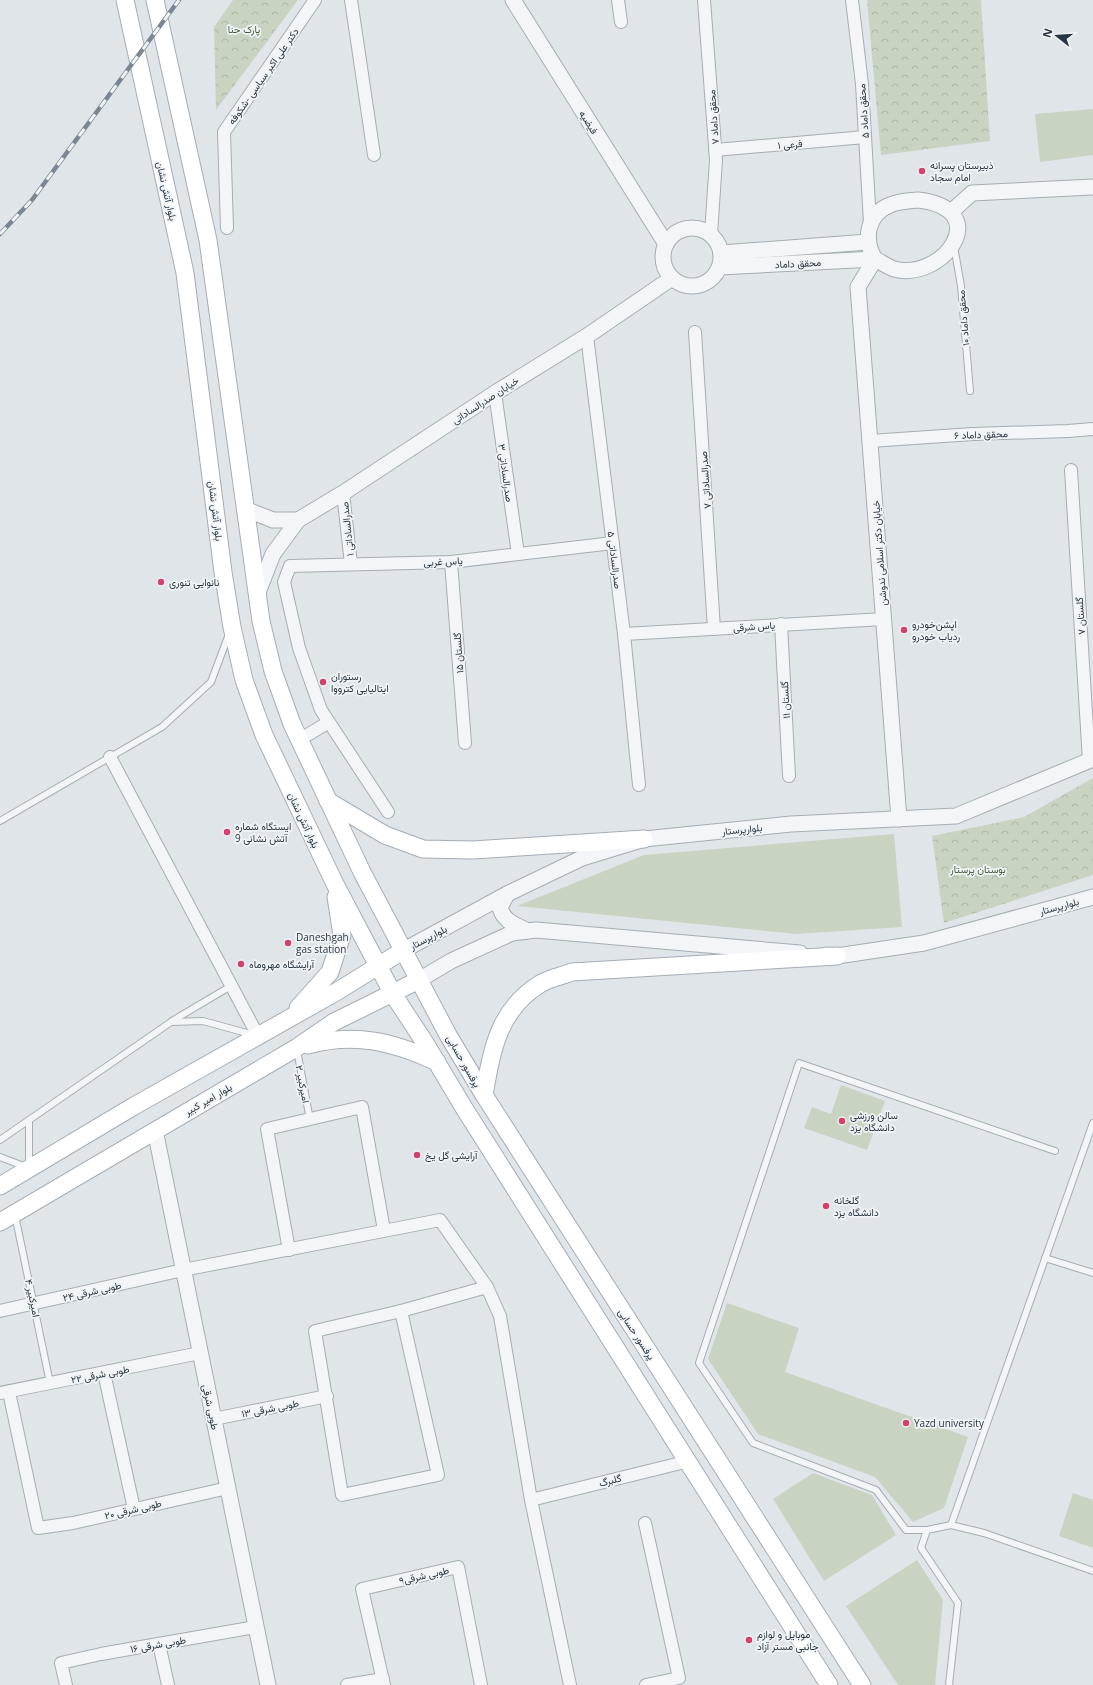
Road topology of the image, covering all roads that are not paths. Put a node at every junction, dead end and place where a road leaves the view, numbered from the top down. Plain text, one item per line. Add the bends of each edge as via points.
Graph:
1 (124, 0) edge
2 (155, 0) edge
3 (315, 0) edge
4 (351, 0) edge
5 (513, 0) edge
6 (618, 0) edge
7 (704, 0) edge
8 (852, 0) edge
9 (620, 22) dead end
10 (865, 137) junction
11 (715, 150) junction
12 (374, 155) dead end
13 (1093, 187) edge
14 (952, 212) junction
15 (870, 223) junction
16 (228, 228) dead end
17 (711, 234) junction
18 (868, 242) junction
19 (666, 244) junction
20 (953, 245) junction
21 (875, 259) junction
22 (721, 260) junction
23 (672, 278) junction
24 (695, 332) dead end
25 (587, 336) junction
26 (970, 391) dead end
27 (495, 393) junction
28 (1093, 429) edge
29 (870, 441) junction
30 (1071, 470) dead end
31 (343, 493) junction
32 (245, 510) junction
33 (298, 520) junction
34 (613, 543) junction
35 (518, 554) junction
36 (451, 562) junction
37 (351, 564) junction
38 (257, 595) junction
39 (884, 619) junction
40 (781, 624) junction
41 (232, 627) junction
42 (714, 629) junction
43 (624, 634) junction
44 (329, 722) junction
45 (299, 740) junction
46 (465, 744) dead end
47 (110, 757) junction
48 (1091, 760) edge
49 (789, 776) dead end
50 (639, 785) dead end
51 (328, 801) junction
52 (388, 812) dead end
53 (899, 819) junction
54 (0, 821) edge
55 (644, 839) junction
56 (335, 884) junction
57 (507, 894) junction
58 (1093, 897) edge
59 (528, 931) junction
60 (404, 950) junction
61 (837, 956) junction
62 (378, 967) junction
63 (419, 980) junction
64 (231, 986) junction
65 (393, 994) junction
66 (290, 1017) junction
67 (171, 1022) junction
68 (258, 1036) junction
69 (296, 1048) junction
70 (437, 1062) junction
71 (484, 1095) junction
72 (29, 1120) junction
73 (310, 1120) junction
74 (1093, 1123) edge
75 (155, 1130) junction
76 (0, 1140) edge
77 (1055, 1151) dead end
78 (0, 1157) edge
79 (29, 1168) junction
80 (0, 1186) edge
81 (7, 1218) edge
82 (384, 1230) junction
83 (289, 1250) junction
84 (1045, 1258) junction
85 (183, 1270) junction
86 (1093, 1274) edge
87 (487, 1287) junction
88 (34, 1303) junction
89 (0, 1311) edge
90 (401, 1311) junction
91 (200, 1353) junction
92 (104, 1373) junction
93 (50, 1384) junction
94 (4, 1392) edge
95 (326, 1396) junction
96 (214, 1419) junction
97 (689, 1461) junction
98 (228, 1488) junction
99 (531, 1500) junction
100 (134, 1509) junction
101 (645, 1523) dead end
102 (951, 1525) junction
103 (927, 1530) junction
104 (1093, 1571) edge
105 (256, 1627) junction
106 (159, 1644) junction
107 (384, 1682) edge
108 (66, 1685) edge
109 (168, 1685) edge
110 (268, 1685) edge
111 (347, 1685) edge
112 (480, 1685) edge
113 (570, 1685) edge
114 (646, 1685) edge
115 (829, 1685) edge
116 (862, 1685) edge
117 (948, 1685) edge

1 - 41 main road, بلوار آتش نشان via 186,273
2 - 32 main road via 208,240
3 - 16 street, دکتر علی اکبر سیاسی -شکوفه via 224,132
4 - 12 street
5 - 19 street, فیضیه
6 - 9 street
7 - 11 street, محقق داماد ۷
8 - 10 street, محقق داماد ۵ via 862,84
10 - 11 street, فرعی ۱
10 - 15 street, محقق داماد ۵
11 - 17 street, محقق داماد ۷
13 - 14 street via 972,193
14 - 15 street via 934,202 909,201 890,205 880,211
14 - 20 street via 957,221 958,236
15 - 18 street
17 - 19 street via 699,229 686,228 671,237
17 - 22 street via 720,246
18 - 21 street
18 - 22 street, محقق داماد
19 - 23 street via 663,262
20 - 21 street via 936,261 910,270 894,269
20 - 26 lane, محقق داماد ۱۰ via 960,286
21 - 22 street, محقق داماد
21 - 29 street, خيابان دکتر اسلامی ندوشن via 858,287
22 - 23 street via 716,275 702,285 684,285
23 - 25 street, خیابان صدرالساداتی
24 - 42 street, صدرالساداتی ۷
25 - 27 street, خیابان صدرالساداتی
25 - 34 street, صدرالساداتی ۵
27 - 31 street, خیابان صدرالساداتی
27 - 35 street, صدرالساداتی ۳
28 - 29 street, محقق داماد ۶
29 - 39 street, خيابان دکتر اسلامی ندوشن
30 - 48 street, گلستان ۷
31 - 33 street, خیابان صدرالساداتی
31 - 37 street, صدرالساداتی ۱
32 - 33 street via 272,520
32 - 38 main road
33 - 38 street via 273,554
34 - 35 street, یاس غربی
34 - 43 street, صدرالساداتی ۵
35 - 36 street, یاس غربی
36 - 37 street, یاس غربی
36 - 46 street, گلستان ۱۵
37 - 44 street, یاس غربی via 290,566 284,582 299,648 321,710
38 - 45 main road via 273,671
39 - 40 street, یاس شرقی
39 - 53 street, خيابان دکتر اسلامی ندوشن
40 - 42 street, یاس شرقی
40 - 49 street, گلستان ۱۱
41 - 47 lane via 211,682 162,727
41 - 56 main road, بلوار آتش نشان via 244,680 264,735
42 - 43 street, یاس شرقی
43 - 50 street, صدرالساداتی ۵
44 - 45 street
44 - 52 street
45 - 51 main road
47 - 54 lane
47 - 64 street
48 - 53 street, بلوارپرستار via 956,816
51 - 55 main road via 385,835 423,849 473,850
51 - 60 main road
53 - 55 street, بلوارپرستار via 791,824
55 - 57 street, بلوارپرستار via 582,858
56 - 62 main road, بلوار آتش نشان
56 - 66 main road via 342,935 330,972
57 - 59 street via 500,908 502,913 506,919
57 - 60 street, بلوارپرستار
58 - 61 street, بلوارپرستار via 924,944
59 - 61 street, بلوارپرستار
59 - 63 street, بلوارپرستار via 512,933 489,943
60 - 62 main road
60 - 63 main road
61 - 71 main road via 572,972 541,984 514,1004 498,1033
62 - 65 main road, بلوار آتش نشان
62 - 66 main road
63 - 65 main road, بلوار امیر کبیر
63 - 71 main road, پرفسور حسابی
64 - 67 lane
64 - 68 street
65 - 69 main road, بلوار امیر کبیر via 334,1022
65 - 70 main road
66 - 68 main road
67 - 68 lane via 203,1021
67 - 72 lane
68 - 79 main road
69 - 70 main road via 326,1040 355,1038 411,1050
69 - 73 lane, امیرکبیر ۲
69 - 75 main road, بلوار امیر کبیر
70 - 97 main road
71 - 116 main road, پرفسور حسابی
72 - 76 lane
72 - 79 lane
73 - 82 street via 362,1107
73 - 83 street via 267,1130
74 - 84 lane
75 - 81 main road, بلوار امیر کبیر
75 - 85 street, طوبی شرقی
77 - 103 lane via 799,1063 699,1363 753,1443 876,1490 906,1530
78 - 79 lane
79 - 80 main road
81 - 88 lane, امیرکبیر ۴
82 - 83 street, طوبی شرقی ۲۴
82 - 87 street, طوبی شرقی ۲۴ via 440,1220
83 - 85 street, طوبی شرقی ۲۴
84 - 86 lane
84 - 102 lane
85 - 88 street, طوبی شرقی ۲۴
85 - 91 street, طوبی شرقی
87 - 90 street
87 - 99 street via 500,1316
88 - 89 street, طوبی شرقی ۲۴
88 - 93 lane, امیرکبیر ۴
90 - 95 street via 315,1331
90 - 95 street via 438,1474 342,1495
91 - 92 street, طوبی شرقی ۲۲
91 - 96 street, طوبی شرقی
92 - 93 street, طوبی شرقی ۲۲
92 - 100 street
93 - 94 street, طوبی شرقی ۲۲
94 - 100 street, طوبی شرقی ۲۰ via 38,1528
95 - 96 street, طوبی شرقی ۱۳
96 - 98 street, طوبی شرقی
97 - 99 street, گلبرگ
97 - 115 main road
98 - 100 street, طوبی شرقی ۲۰
98 - 105 street, طوبی شرقی
99 - 113 street
101 - 114 street via 679,1678
102 - 103 lane
102 - 104 lane via 984,1533
103 - 117 lane via 921,1548 958,1602
105 - 106 street, طوبی شرقی ۱۶
105 - 110 street, طوبی شرقی
106 - 108 street, طوبی شرقی ۱۶ via 61,1663
106 - 109 street
107 - 111 street, طوبی شرقی۹
107 - 112 street, طوبی شرقی۹ via 362,1589 458,1567

